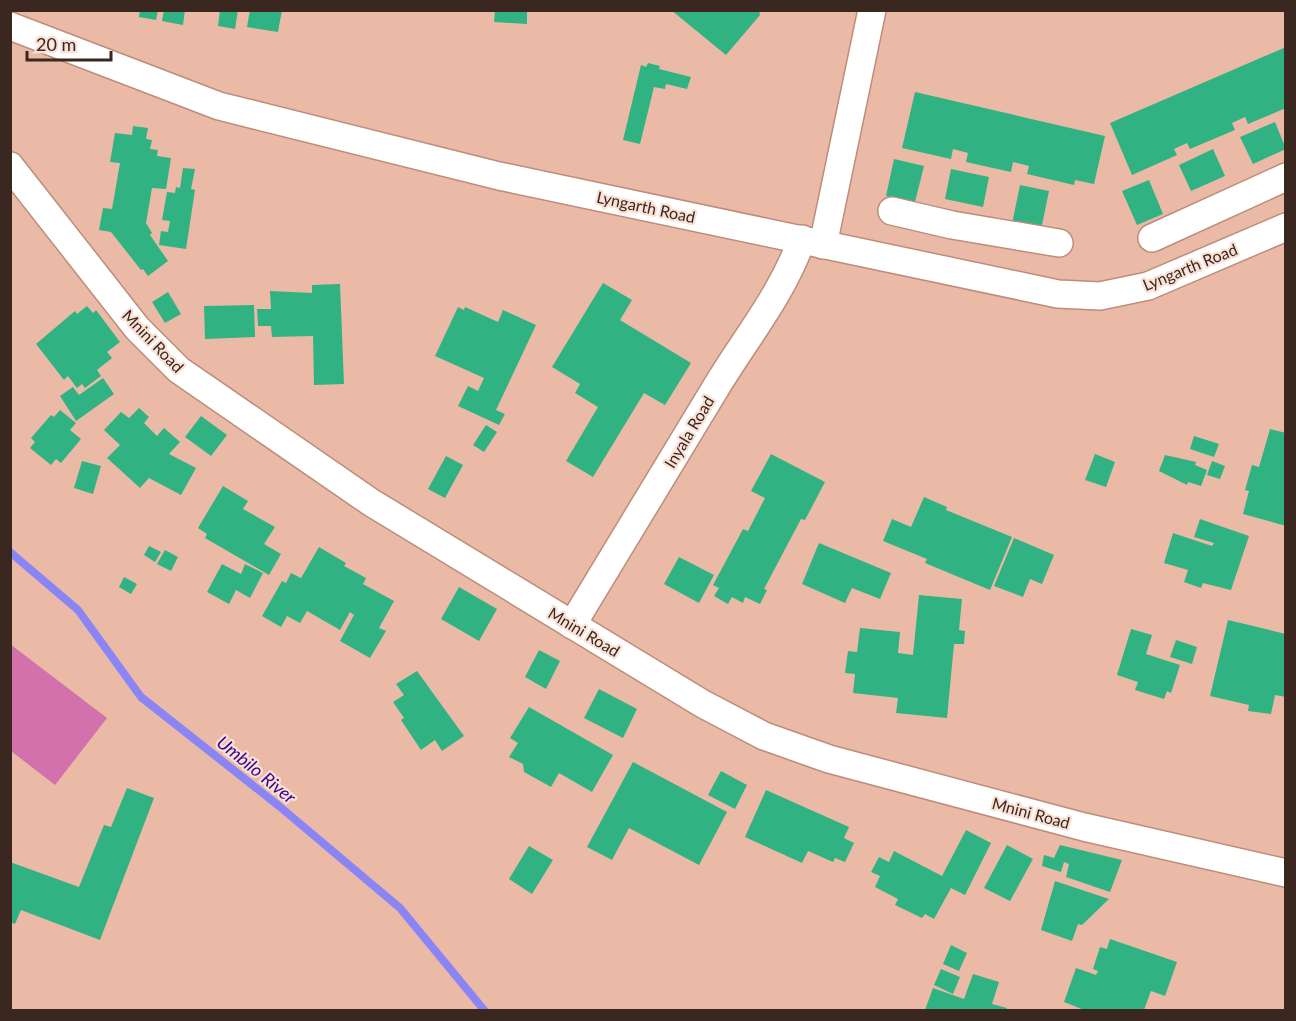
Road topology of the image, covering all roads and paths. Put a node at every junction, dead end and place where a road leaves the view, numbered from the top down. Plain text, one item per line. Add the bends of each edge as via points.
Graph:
1 (872, 10) edge
2 (10, 26) edge
3 (10, 166) edge
4 (1286, 177) edge
5 (1235, 200) junction
6 (892, 211) dead end
7 (951, 225) junction
8 (1286, 226) edge
9 (1152, 238) dead end
10 (1254, 241) junction
11 (812, 242) junction
12 (1059, 243) dead end
13 (941, 270) junction
14 (573, 625) junction
15 (1286, 873) edge

1 - 11 street, Inyala Road
2 - 11 street, Lyngarth Road via 219,106 499,176
3 - 14 street, Mnini Road via 137,328 179,370 372,504
4 - 5 street
5 - 9 street
5 - 10 street
6 - 7 street
7 - 12 street
7 - 13 street
8 - 10 street, Lyngarth Road
10 - 13 street, Lyngarth Road via 1148,286 1100,296 1058,294
11 - 13 street, Lyngarth Road
11 - 14 street, Inyala Road via 716,387
14 - 15 street, Mnini Road via 703,704 791,747 1084,827

